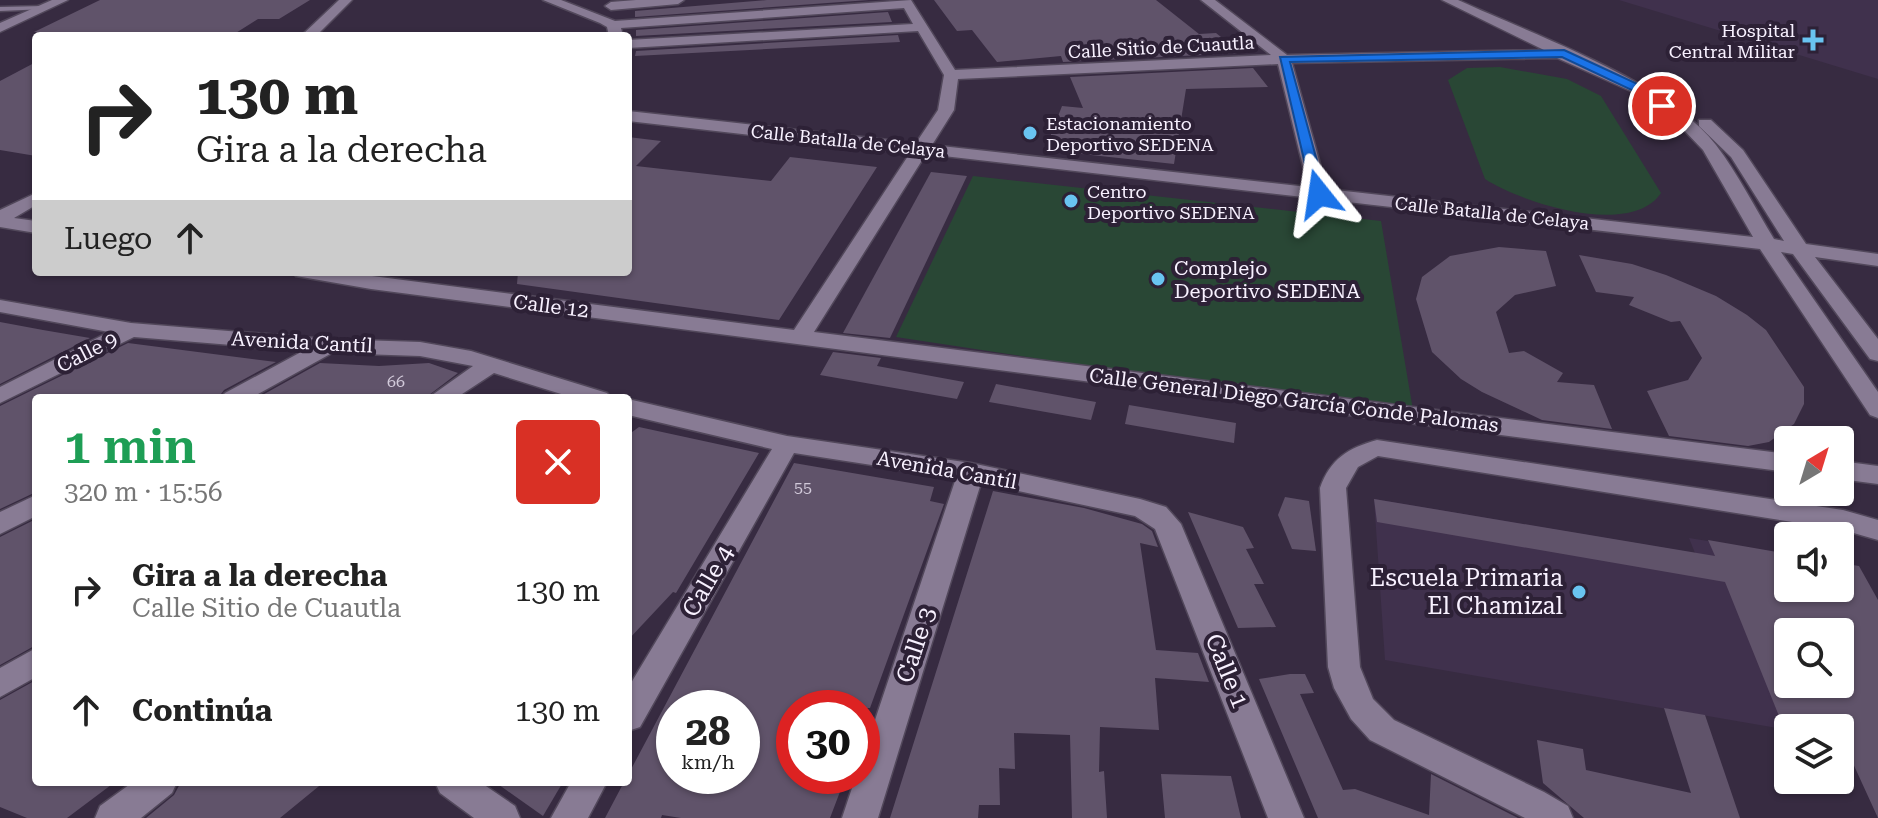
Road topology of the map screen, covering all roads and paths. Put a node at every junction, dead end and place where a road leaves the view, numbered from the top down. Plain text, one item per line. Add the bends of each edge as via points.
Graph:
1 (9, 0) edge
2 (62, 0) edge
3 (346, 0) edge
4 (549, 0) edge
5 (678, 0) edge
6 (1207, 0) edge
7 (1448, 0) edge
8 (1468, 0) edge
9 (907, 2) edge
10 (0, 7) edge
11 (44, 8) junction
12 (612, 17) edge
13 (923, 27) junction
14 (0, 28) edge
15 (312, 32) edge
16 (632, 44) edge
17 (1564, 54) junction
18 (1284, 59) junction
19 (951, 75) junction
20 (632, 117) edge
21 (632, 124) edge
22 (920, 153) junction
23 (1319, 194) junction
24 (32, 200) edge
25 (0, 219) edge
26 (32, 226) edge
27 (1769, 247) junction
28 (1802, 252) junction
29 (1878, 260) edge
30 (1878, 268) edge
31 (353, 276) edge
32 (378, 278) edge
33 (0, 306) edge
34 (131, 330) junction
35 (800, 337) junction
36 (328, 346) junction
37 (1878, 354) edge
38 (491, 365) junction
39 (240, 394) edge
40 (446, 394) edge
41 (586, 394) edge
42 (0, 396) edge
43 (638, 410) edge
44 (1878, 410) edge
45 (787, 444) junction
46 (1774, 461) edge
47 (971, 472) junction
48 (1854, 472) edge
49 (1878, 475) edge
50 (32, 506) edge
51 (1843, 520) junction
52 (1878, 521) edge
53 (0, 524) edge
54 (1167, 524) joint
55 (1878, 530) edge
56 (32, 664) edge
57 (0, 684) edge
58 (632, 710) edge
59 (155, 786) edge
60 (458, 786) edge
61 (588, 786) edge
62 (113, 818) edge
63 (502, 818) edge
64 (569, 818) edge
65 (860, 818) edge
66 (1286, 818) edge
67 (1555, 818) edge

1 - 10 lane
2 - 11 street
3 - 15 street
4 - 12 street
5 - 12 street
6 - 18 street
7 - 17 street
8 - 28 street via 1655,87 1711,128 1737,154
9 - 12 street
9 - 13 street
10 - 11 lane
11 - 14 street
13 - 16 street
13 - 19 street
17 - 18 street, Calle Sitio de Cuautla
17 - 27 street via 1638,89 1686,123 1710,148
18 - 19 street, Calle Sitio de Cuautla
18 - 23 street
19 - 22 street via 946,110
20 - 22 street, Calle Batalla de Celaya
21 - 22 street, Calle Batalla de Celaya
22 - 23 street, Calle Batalla de Celaya
22 - 27 street, Calle Batalla de Celaya
22 - 35 street
23 - 27 street, Calle Batalla de Celaya
24 - 25 street
25 - 26 street
27 - 28 street, Calle Batalla de Celaya
27 - 44 street
28 - 29 street, Calle Batalla de Celaya
28 - 30 street, Calle Batalla de Celaya
28 - 37 street
31 - 32 street, Calle 12
32 - 35 street, Calle 12
33 - 34 street, Avenida Cantíl
34 - 36 street, Avenida Cantíl
34 - 42 street, Calle 9
35 - 46 street, Calle General Diego García Conde Palomas
36 - 38 street, Avenida Cantíl via 420,349
36 - 39 street
38 - 40 street
38 - 41 street, Avenida Cantíl
43 - 45 street, Avenida Cantíl
45 - 47 street, Avenida Cantíl
45 - 58 street, Calle 4
47 - 54 street, Avenida Cantíl via 1140,508
47 - 65 street, Calle 3
48 - 49 street
50 - 53 street
51 - 52 street, Calle General Diego García Conde Palomas
51 - 55 street, Calle General Diego García Conde Palomas
51 - 67 street, Calle General Diego García Conde Palomas via 1377,448 1354,455 1338,470 1333,488 1344,667 1362,709 1382,730
54 - 66 street, Calle 1
56 - 57 street
59 - 62 street
60 - 63 street
61 - 64 street

